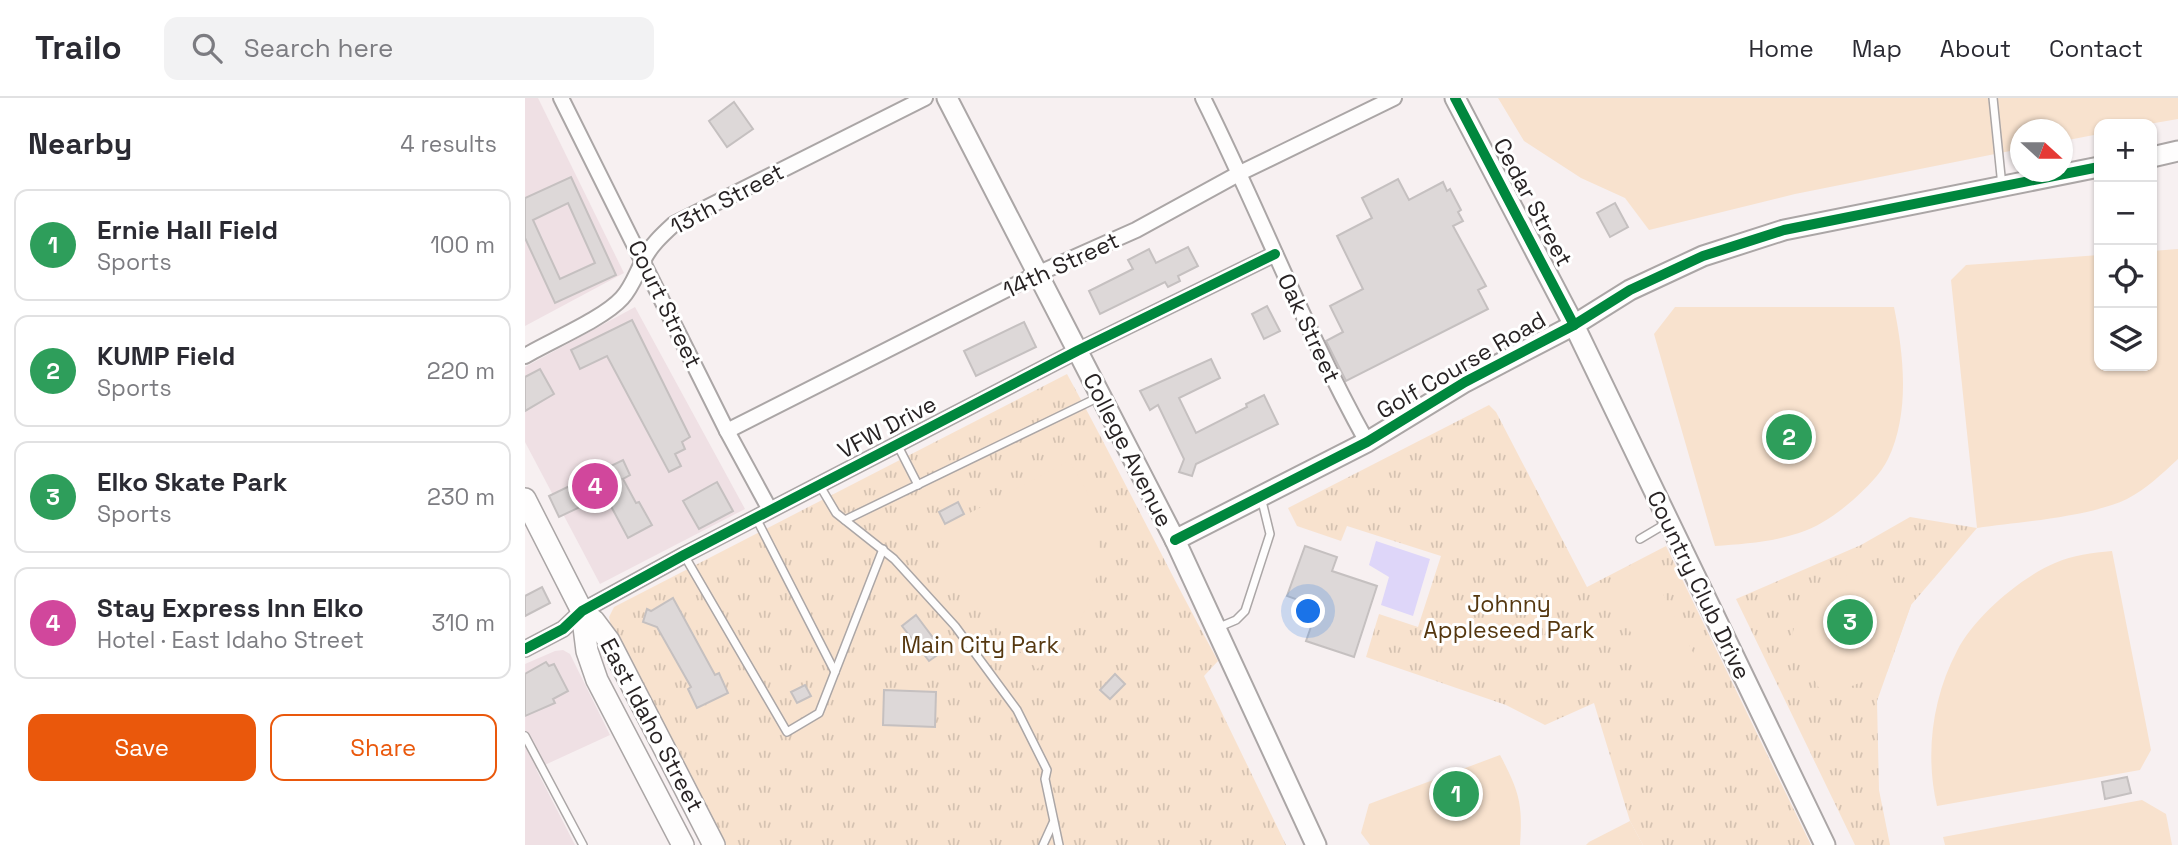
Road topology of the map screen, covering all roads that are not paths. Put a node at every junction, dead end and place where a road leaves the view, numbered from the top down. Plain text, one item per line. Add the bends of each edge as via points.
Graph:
1 (561, 98) edge
2 (925, 98) edge
3 (947, 98) edge
4 (1203, 98) edge
5 (1394, 98) edge
6 (1455, 98) edge
7 (1993, 98) edge
8 (2178, 151) edge
9 (2157, 156) edge
10 (2094, 168) edge
11 (1240, 173) junction
12 (2002, 187) junction
13 (1275, 254) junction
14 (643, 260) junction
15 (1037, 274) junction
16 (1574, 325) junction
17 (1077, 351) junction
18 (525, 356) edge
19 (1101, 396) junction
20 (727, 430) junction
21 (1367, 442) junction
22 (898, 446) junction
23 (918, 485) junction
24 (820, 486) junction
25 (1261, 496) junction
26 (525, 499) edge
27 (770, 510) junction
28 (756, 517) junction
29 (845, 520) junction
30 (1669, 522) junction
31 (1640, 539) dead end
32 (1175, 540) junction
33 (883, 549) junction
34 (684, 555) junction
35 (582, 611) junction
36 (1216, 629) junction
37 (525, 649) edge
38 (835, 672) junction
39 (525, 736) edge
40 (1053, 822) junction
41 (583, 845) edge
42 (684, 845) edge
43 (714, 845) edge
44 (1043, 845) edge
45 (1059, 845) edge
46 (1316, 845) edge
47 (1825, 845) edge

1 - 14 street, Court Street
2 - 14 street, 13th Street via 674,224
3 - 15 street, College Avenue
4 - 11 street, Oak Street
5 - 11 street, 14th Street
6 - 16 street, Cedar Street
7 - 12 lane
8 - 9 street
10 - 12 street, Golf Course Road
11 - 13 street, Oak Street
11 - 15 street, 14th Street via 1136,230
12 - 16 street, Golf Course Road via 1741,242 1658,275
13 - 17 street, VFW Drive
13 - 21 street, Oak Street via 1336,387
14 - 18 street, 13th Street via 638,276 610,310
14 - 20 street, Court Street
15 - 17 street, College Avenue
15 - 20 street, 14th Street
16 - 21 street, Golf Course Road via 1465,382
16 - 30 street, Country Club Drive
17 - 19 street, College Avenue
17 - 22 street, VFW Drive
19 - 23 lane
19 - 32 street, College Avenue
20 - 27 street, Court Street
21 - 25 street, Golf Course Road
22 - 23 lane
22 - 24 street, VFW Drive
23 - 29 lane
24 - 27 street, VFW Drive
24 - 29 lane
25 - 32 street, Golf Course Road
25 - 36 lane via 1271,534 1245,611
26 - 35 main road, East Idaho Street
27 - 28 street, VFW Drive
28 - 34 street, VFW Drive
28 - 38 lane
29 - 33 lane
30 - 31 lane
30 - 47 street, Country Club Drive
32 - 36 street, College Avenue
33 - 38 lane
33 - 40 lane via 955,626 1017,710 1047,770
34 - 35 street, VFW Drive
34 - 38 lane via 787,732 820,713
35 - 37 street, VFW Drive via 563,629
35 - 42 main road, East Idaho Street via 587,651 597,680
35 - 43 main road, East Idaho Street via 609,641
36 - 46 street, College Avenue
39 - 41 lane
40 - 44 lane
40 - 45 lane

